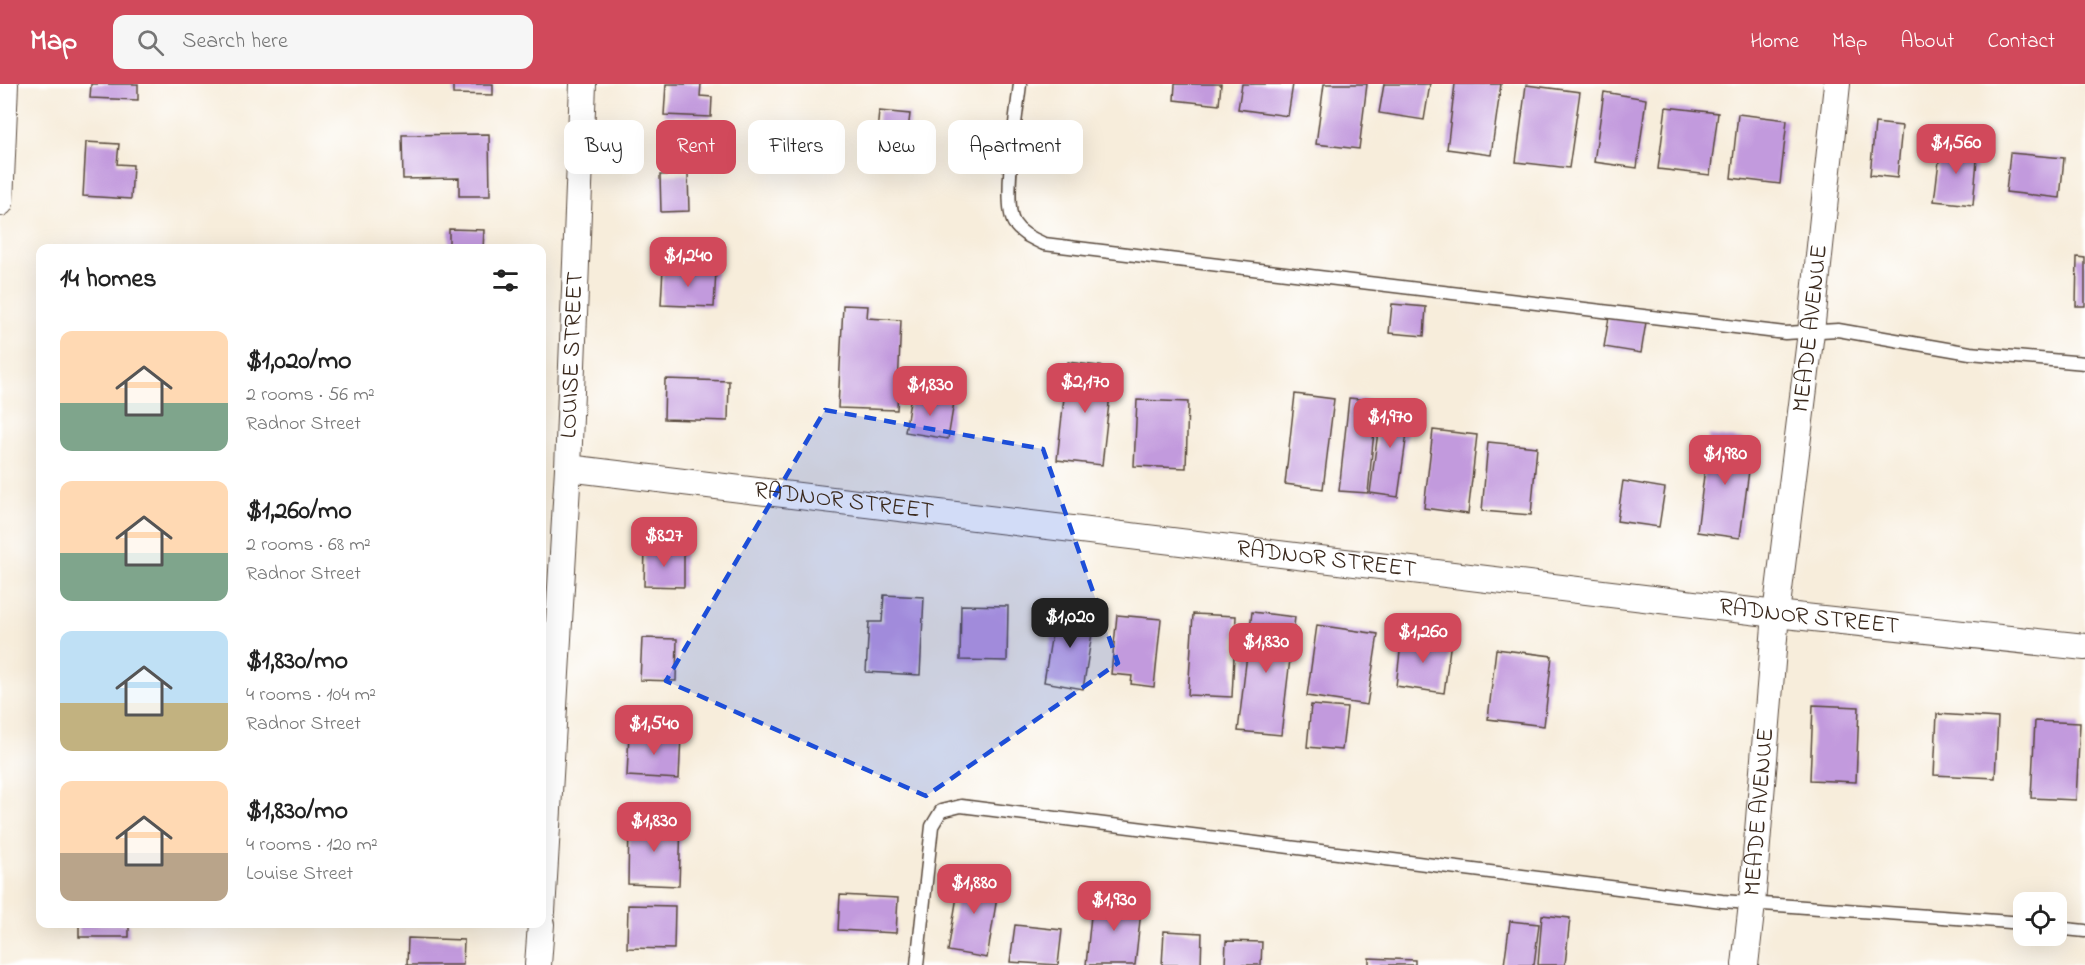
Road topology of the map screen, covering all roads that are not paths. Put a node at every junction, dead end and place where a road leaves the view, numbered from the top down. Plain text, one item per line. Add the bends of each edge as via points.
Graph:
1 (5, 84) edge
2 (583, 84) edge
3 (1020, 84) edge
4 (1837, 84) edge
5 (0, 202) edge
6 (1811, 332) junction
7 (2085, 363) edge
8 (568, 468) junction
9 (1776, 614) junction
10 (2085, 648) edge
11 (546, 844) edge
12 (1752, 904) junction
13 (2013, 922) edge
14 (541, 928) edge
15 (2067, 929) edge
16 (2085, 931) edge
17 (538, 965) edge
18 (918, 965) edge
19 (1744, 965) edge

1 - 5 street
2 - 8 street, LOUISE STREET
3 - 6 lane via 1008,201 1012,222 1025,235 1044,244 1785,333
4 - 6 street, MEADE AVENUE
6 - 7 lane via 1838,330 1970,353
6 - 9 street, MEADE AVENUE
8 - 9 street, RADNOR STREET
8 - 11 street, LOUISE STREET
9 - 10 street, RADNOR STREET
9 - 12 street, MEADE AVENUE
12 - 13 lane
12 - 18 lane via 961,806 941,812 932,826
12 - 19 street, MEADE AVENUE
14 - 17 street
15 - 16 lane

